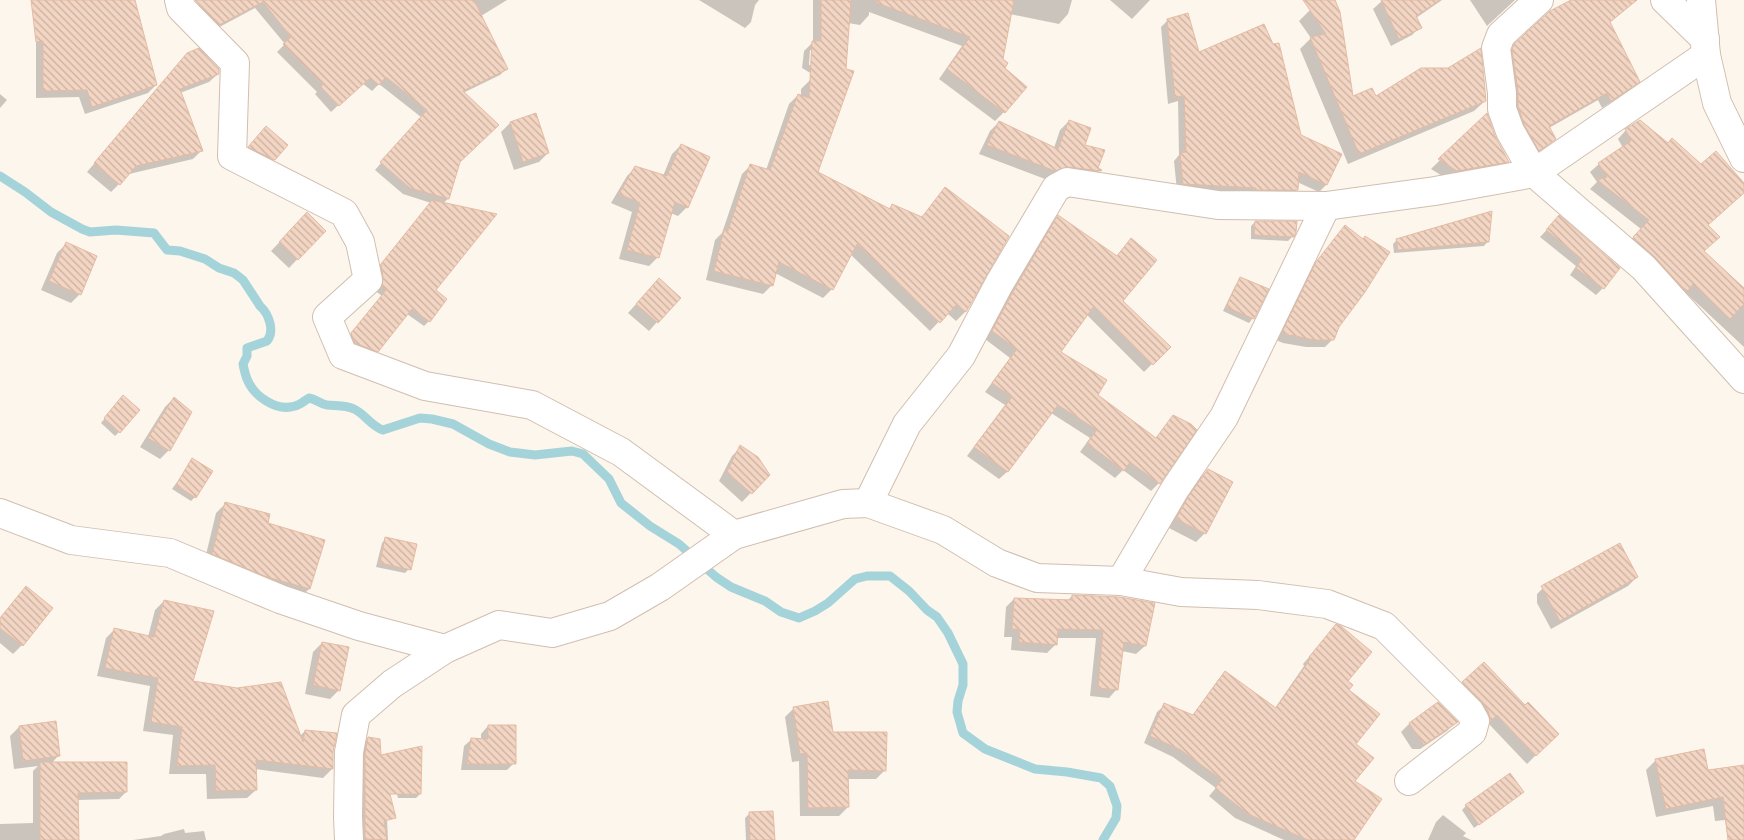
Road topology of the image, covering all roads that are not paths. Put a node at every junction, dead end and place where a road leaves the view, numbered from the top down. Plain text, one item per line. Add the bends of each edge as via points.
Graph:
1 (178, 0) edge
2 (1539, 0) edge
3 (1665, 0) edge
4 (1701, 0) edge
5 (1705, 47) junction
6 (1744, 158) edge
7 (1534, 173) junction
8 (1326, 206) junction
9 (1744, 379) edge
10 (868, 502) junction
11 (0, 513) edge
12 (727, 540) junction
13 (1121, 581) junction
14 (445, 649) junction
15 (1409, 780) dead end
16 (349, 840) edge

1 - 12 street via 181,8 235,64 232,156 344,213 360,242 368,280 327,317 343,355 425,386 532,405 621,452
2 - 7 street via 1501,35 1496,48 1502,109 1510,131
3 - 5 street
4 - 5 street
5 - 6 street via 1717,103
5 - 7 street
7 - 8 street
7 - 9 street via 1644,268
8 - 10 street via 1218,205 1067,182 1056,188 961,356 907,424
8 - 13 street via 1224,417 1174,489
10 - 12 street via 843,504
10 - 13 street via 944,530 997,563 1037,578
11 - 14 street via 71,540 170,553 280,599 359,626
12 - 14 street via 660,587 610,616 552,633 499,625
13 - 15 street via 1181,592 1327,604 1384,626 1470,712 1475,721 1472,732
14 - 16 street via 392,684 356,715 348,752

